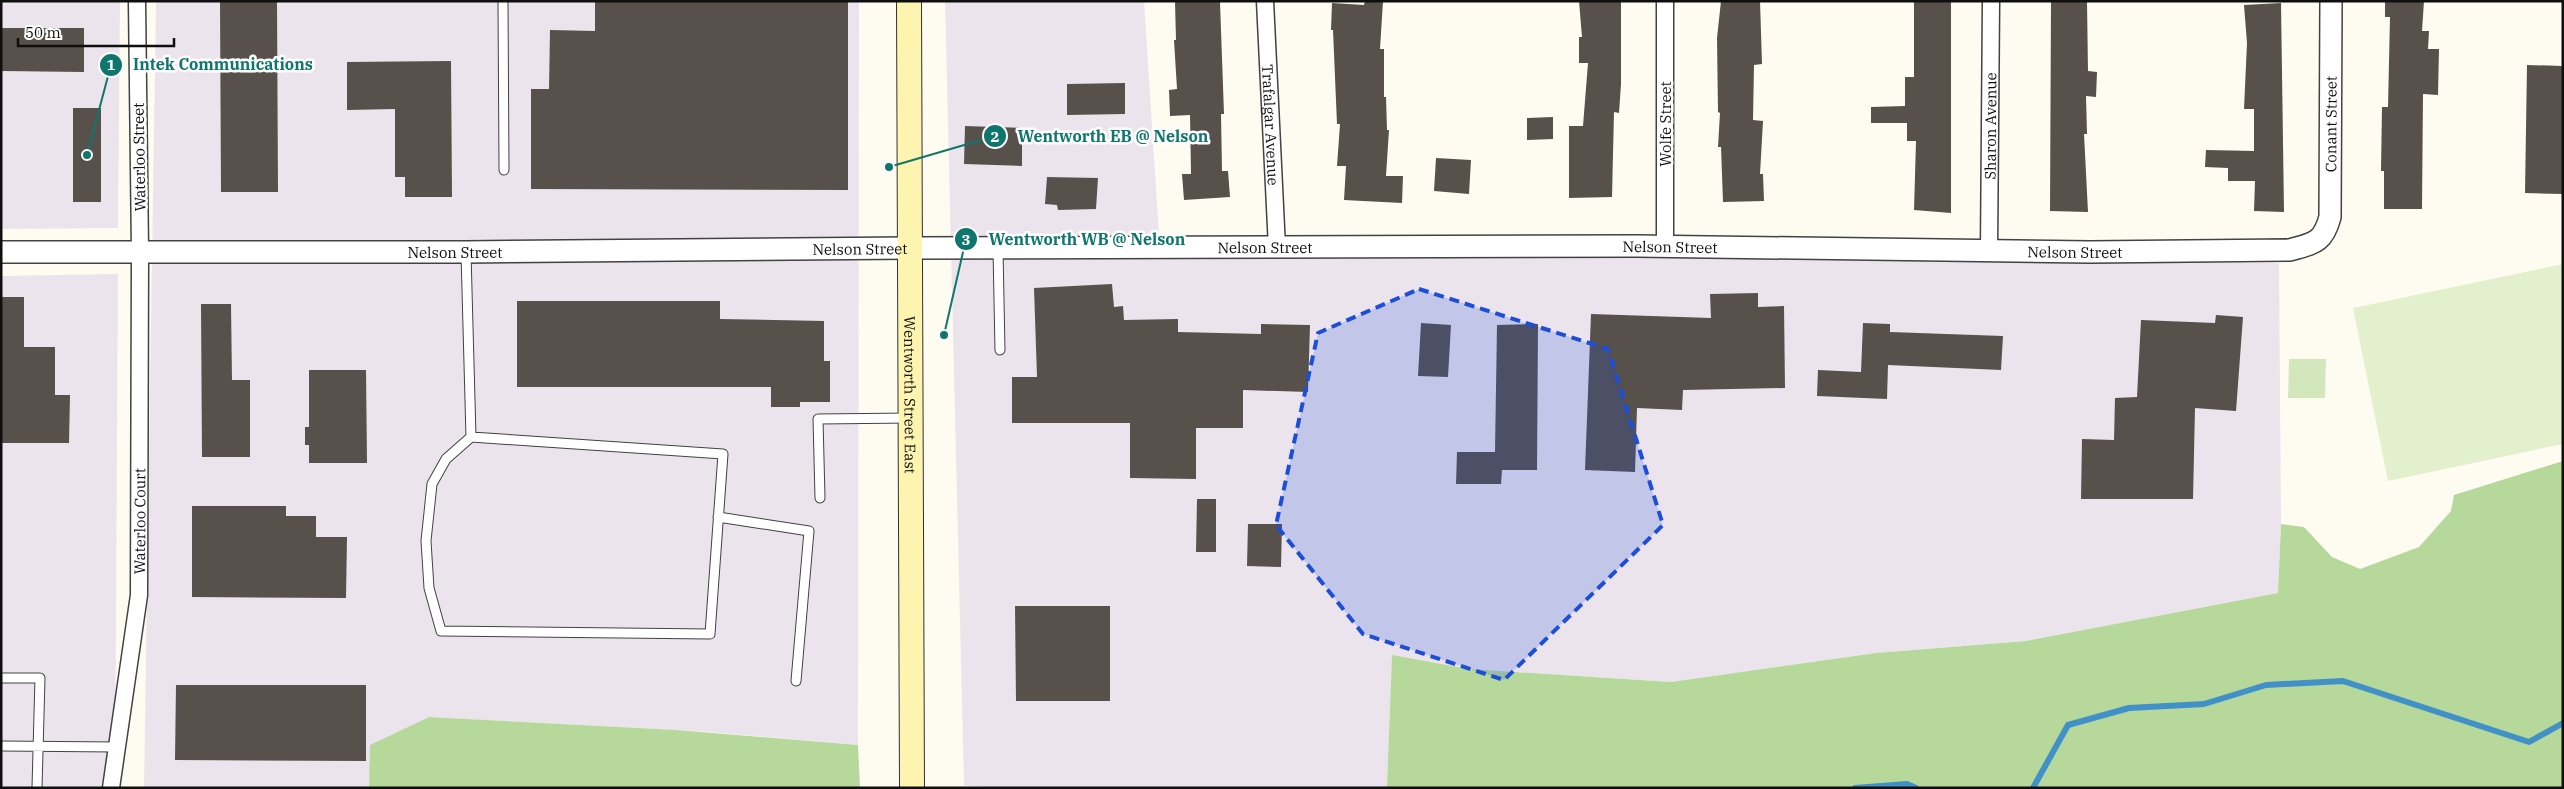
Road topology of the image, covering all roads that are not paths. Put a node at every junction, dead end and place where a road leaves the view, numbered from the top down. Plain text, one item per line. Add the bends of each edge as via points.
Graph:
1 (137, 1) edge
2 (503, 1) edge
3 (909, 1) edge
4 (1265, 1) edge
5 (1665, 1) edge
6 (1991, 1) edge
7 (2330, 1) edge
8 (504, 170) dead end
9 (2316, 242) joint
10 (1665, 247) junction
11 (910, 248) junction
12 (1277, 248) junction
13 (998, 250) junction
14 (1989, 250) junction
15 (1, 252) edge
16 (140, 252) junction
17 (466, 252) junction
18 (1000, 350) dead end
19 (911, 418) junction
20 (471, 437) junction
21 (820, 498) dead end
22 (718, 517) junction
23 (1, 678) edge
24 (796, 681) dead end
25 (1, 746) edge
26 (40, 746) junction
27 (117, 747) junction
28 (37, 788) edge
29 (111, 788) edge
30 (912, 788) edge

1 - 16 street, Waterloo Street
2 - 8 lane
3 - 11 main road, Wentworth Street East
4 - 12 street, Trafalgar Avenue
5 - 10 street, Wolfe Street
6 - 14 street, Sharon Avenue
7 - 9 street, Conant Street via 2330,217 2326,232
9 - 14 street, Nelson Street via 2290,250
10 - 12 street, Nelson Street
10 - 14 street, Nelson Street
11 - 13 street, Nelson Street
11 - 17 street, Nelson Street
11 - 19 main road, Wentworth Street East
12 - 13 street, Nelson Street
13 - 18 lane
15 - 16 street, Nelson Street
16 - 17 street, Nelson Street
16 - 27 street, Waterloo Court via 138,595
17 - 20 lane
19 - 21 lane via 818,419
19 - 30 main road, Wentworth Street East
20 - 22 lane via 723,454
20 - 22 lane via 446,459 432,484 426,541 429,588 441,630 710,634
22 - 24 lane via 808,531
23 - 26 lane via 40,678
25 - 26 lane
26 - 27 lane
26 - 28 lane
27 - 29 street, Waterloo Court

